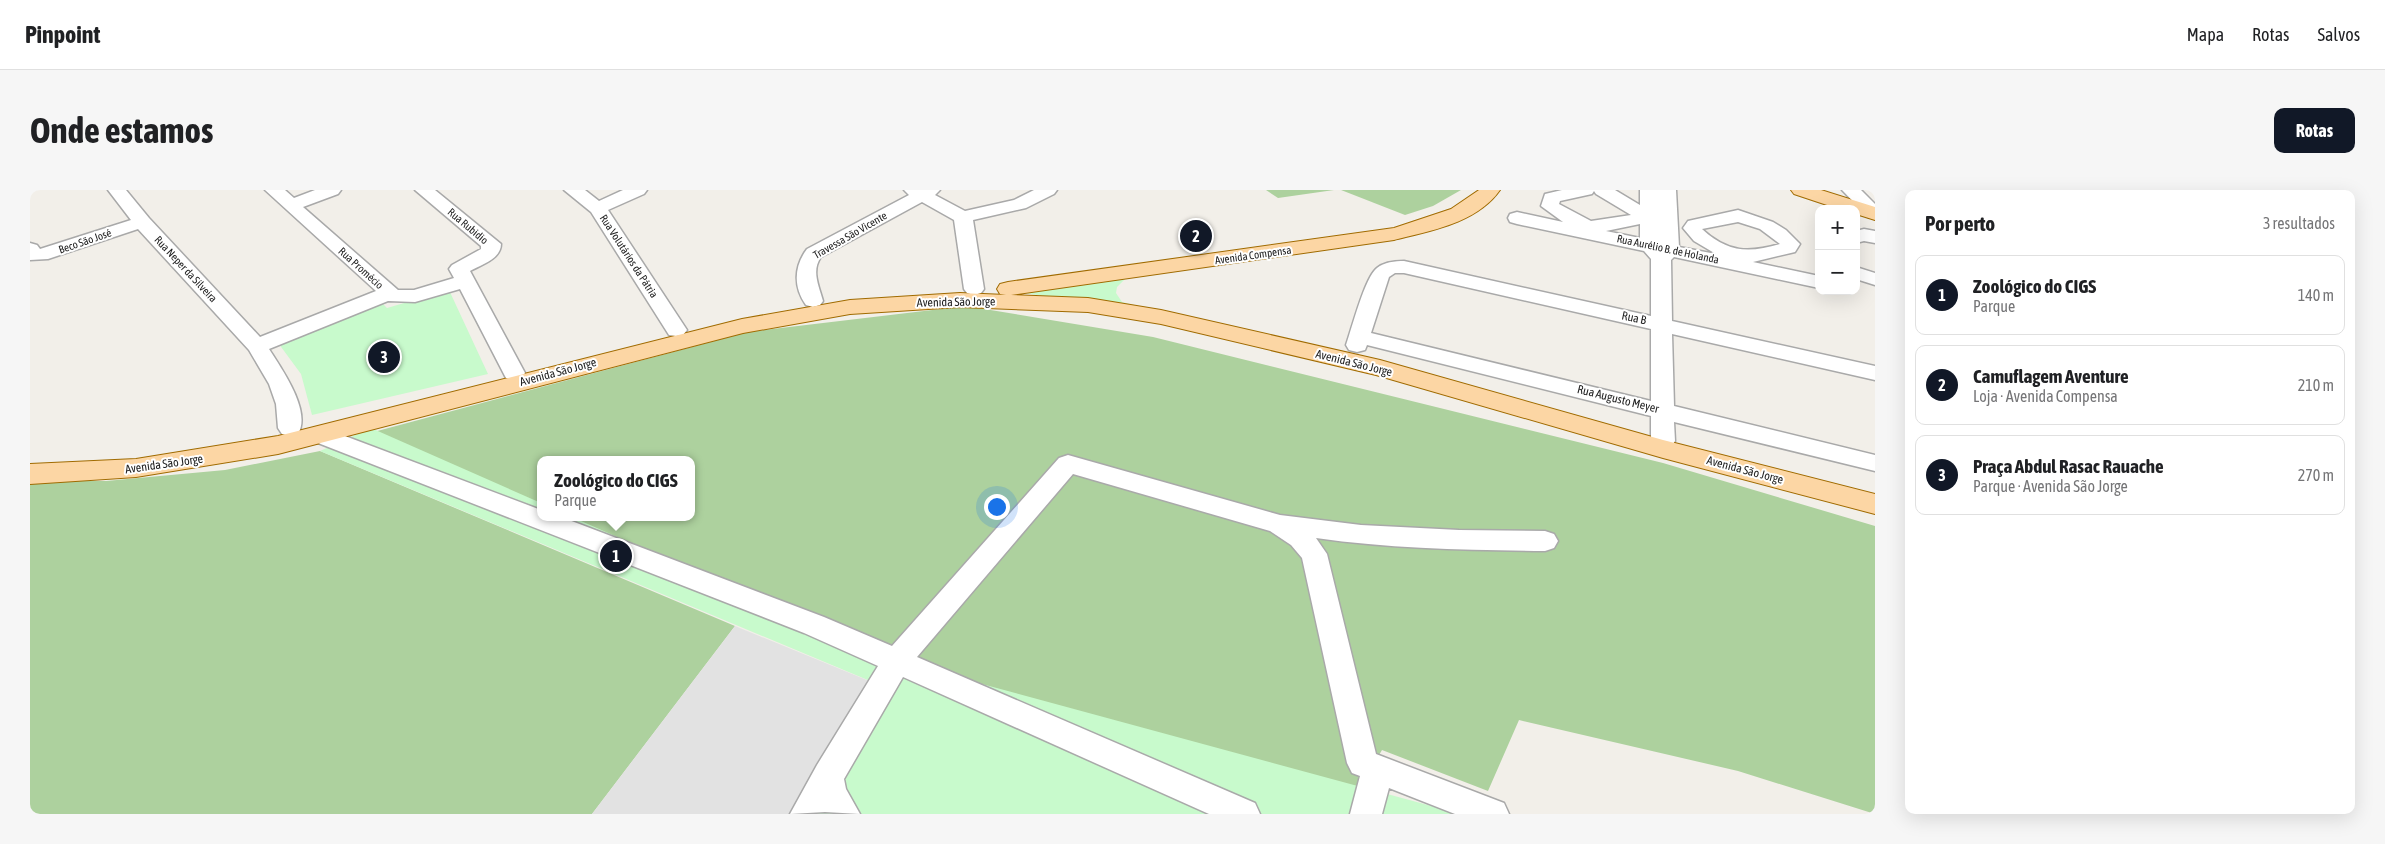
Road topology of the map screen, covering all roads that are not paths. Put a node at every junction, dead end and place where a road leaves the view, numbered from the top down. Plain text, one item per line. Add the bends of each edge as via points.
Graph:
1 (117, 190) edge
2 (274, 190) edge
3 (332, 190) edge
4 (424, 190) edge
5 (573, 190) edge
6 (638, 190) edge
7 (1048, 190) edge
8 (1490, 190) edge
9 (1586, 190) edge
10 (1602, 190) edge
11 (1649, 190) edge
12 (1667, 190) edge
13 (1801, 190) edge
14 (1852, 190) edge
15 (922, 192) edge
16 (291, 205) junction
17 (598, 208) junction
18 (1874, 213) edge
19 (963, 217) junction
20 (1645, 217) junction
21 (1517, 218) dead end
22 (142, 222) junction
23 (1669, 223) junction
24 (1692, 228) junction
25 (1586, 229) junction
26 (1860, 236) edge
27 (1875, 237) edge
28 (30, 249) edge
29 (1661, 251) junction
30 (1738, 260) junction
31 (1155, 269) junction
32 (1815, 281) edge
33 (465, 282) junction
34 (974, 289) junction
35 (1004, 289) joint
36 (390, 293) junction
37 (813, 301) junction
38 (1662, 324) junction
39 (676, 330) junction
40 (1358, 341) joint
41 (257, 346) junction
42 (514, 373) junction
43 (1875, 373) edge
44 (1662, 410) junction
45 (376, 421) junction
46 (290, 428) junction
47 (321, 435) junction
48 (1663, 440) junction
49 (30, 456) edge
50 (381, 457) junction
51 (1875, 463) edge
52 (1740, 469) junction
53 (30, 474) edge
54 (1875, 504) edge
55 (537, 518) edge
56 (545, 521) edge
57 (1279, 524) junction
58 (1361, 535) junction
59 (1545, 541) dead end
60 (1314, 554) junction
61 (897, 661) junction
62 (1378, 770) junction
63 (816, 801) edge
64 (844, 814) edge
65 (1244, 814) edge
66 (1366, 814) edge
67 (1493, 814) edge

1 - 22 street, Rua Neper da Silveira
2 - 16 street, Rua Promécio
3 - 16 street
4 - 33 street, Rua Rubidio via 492,247 484,256 460,268
5 - 17 street, Rua Volutários da Pátria
6 - 17 street
7 - 19 street via 1020,204
8 - 31 main road, Avenida Compensa via 1450,218 1416,229
9 - 25 street via 1549,201 1550,206
10 - 20 street
11 - 20 street
12 - 23 street
13 - 18 main road
14 - 18 street
15 - 19 street
15 - 37 street, Travessa São Vicente via 807,260 804,268
16 - 36 street, Rua Promécio
17 - 39 street, Rua Volutários da Pátria
19 - 34 street
20 - 23 street
20 - 25 street
20 - 29 street
21 - 25 street, Rua Aurélio B. de Holanda
22 - 28 street, Beco São José via 41,256 34,255
22 - 41 street, Rua Neper da Silveira
23 - 24 street
23 - 29 street
24 - 30 street via 1696,234
24 - 30 street via 1738,216 1755,220 1790,244 1788,248
25 - 29 street, Rua Aurélio B. de Holanda
26 - 27 street
29 - 30 street, Rua Aurélio B. de Holanda
29 - 38 street
30 - 32 street, Rua Aurélio B. de Holanda
31 - 35 main road, Avenida Compensa
31 - 48 main road via 1126,283 1122,290 1126,297 1510,396
33 - 36 street, Rua Promécio via 406,298
33 - 42 street
34 - 35 main road, Avenida São Jorge
34 - 37 main road, Avenida São Jorge via 898,292
36 - 41 street
37 - 39 main road, Avenida São Jorge
38 - 40 street, Rua B via 1393,267 1384,270 1380,276
38 - 43 street, Rua B
38 - 44 street
39 - 42 main road, Avenida São Jorge
40 - 44 street, Rua Augusto Meyer
41 - 46 street, Rua Neper da Silveira via 280,384
42 - 46 main road, Avenida São Jorge
44 - 48 street
44 - 51 street, Rua Augusto Meyer
45 - 47 main road, Avenida São Jorge
45 - 50 street via 368,436 370,444
45 - 52 main road, Avenida São Jorge via 672,342 809,313 893,303 1023,302 1088,305 1170,319 1380,368
46 - 49 main road, Avenida São Jorge via 214,443 148,451
47 - 50 street
47 - 53 main road, Avenida São Jorge via 136,468
48 - 52 main road
50 - 55 street
52 - 54 main road, Avenida São Jorge
56 - 61 street
57 - 58 street
57 - 60 street via 1300,538
57 - 61 street via 1068,464
58 - 59 street
58 - 60 street via 1334,538
60 - 62 street via 1363,763
61 - 63 street
61 - 65 street
62 - 66 street
62 - 67 street
63 - 64 street via 828,786

